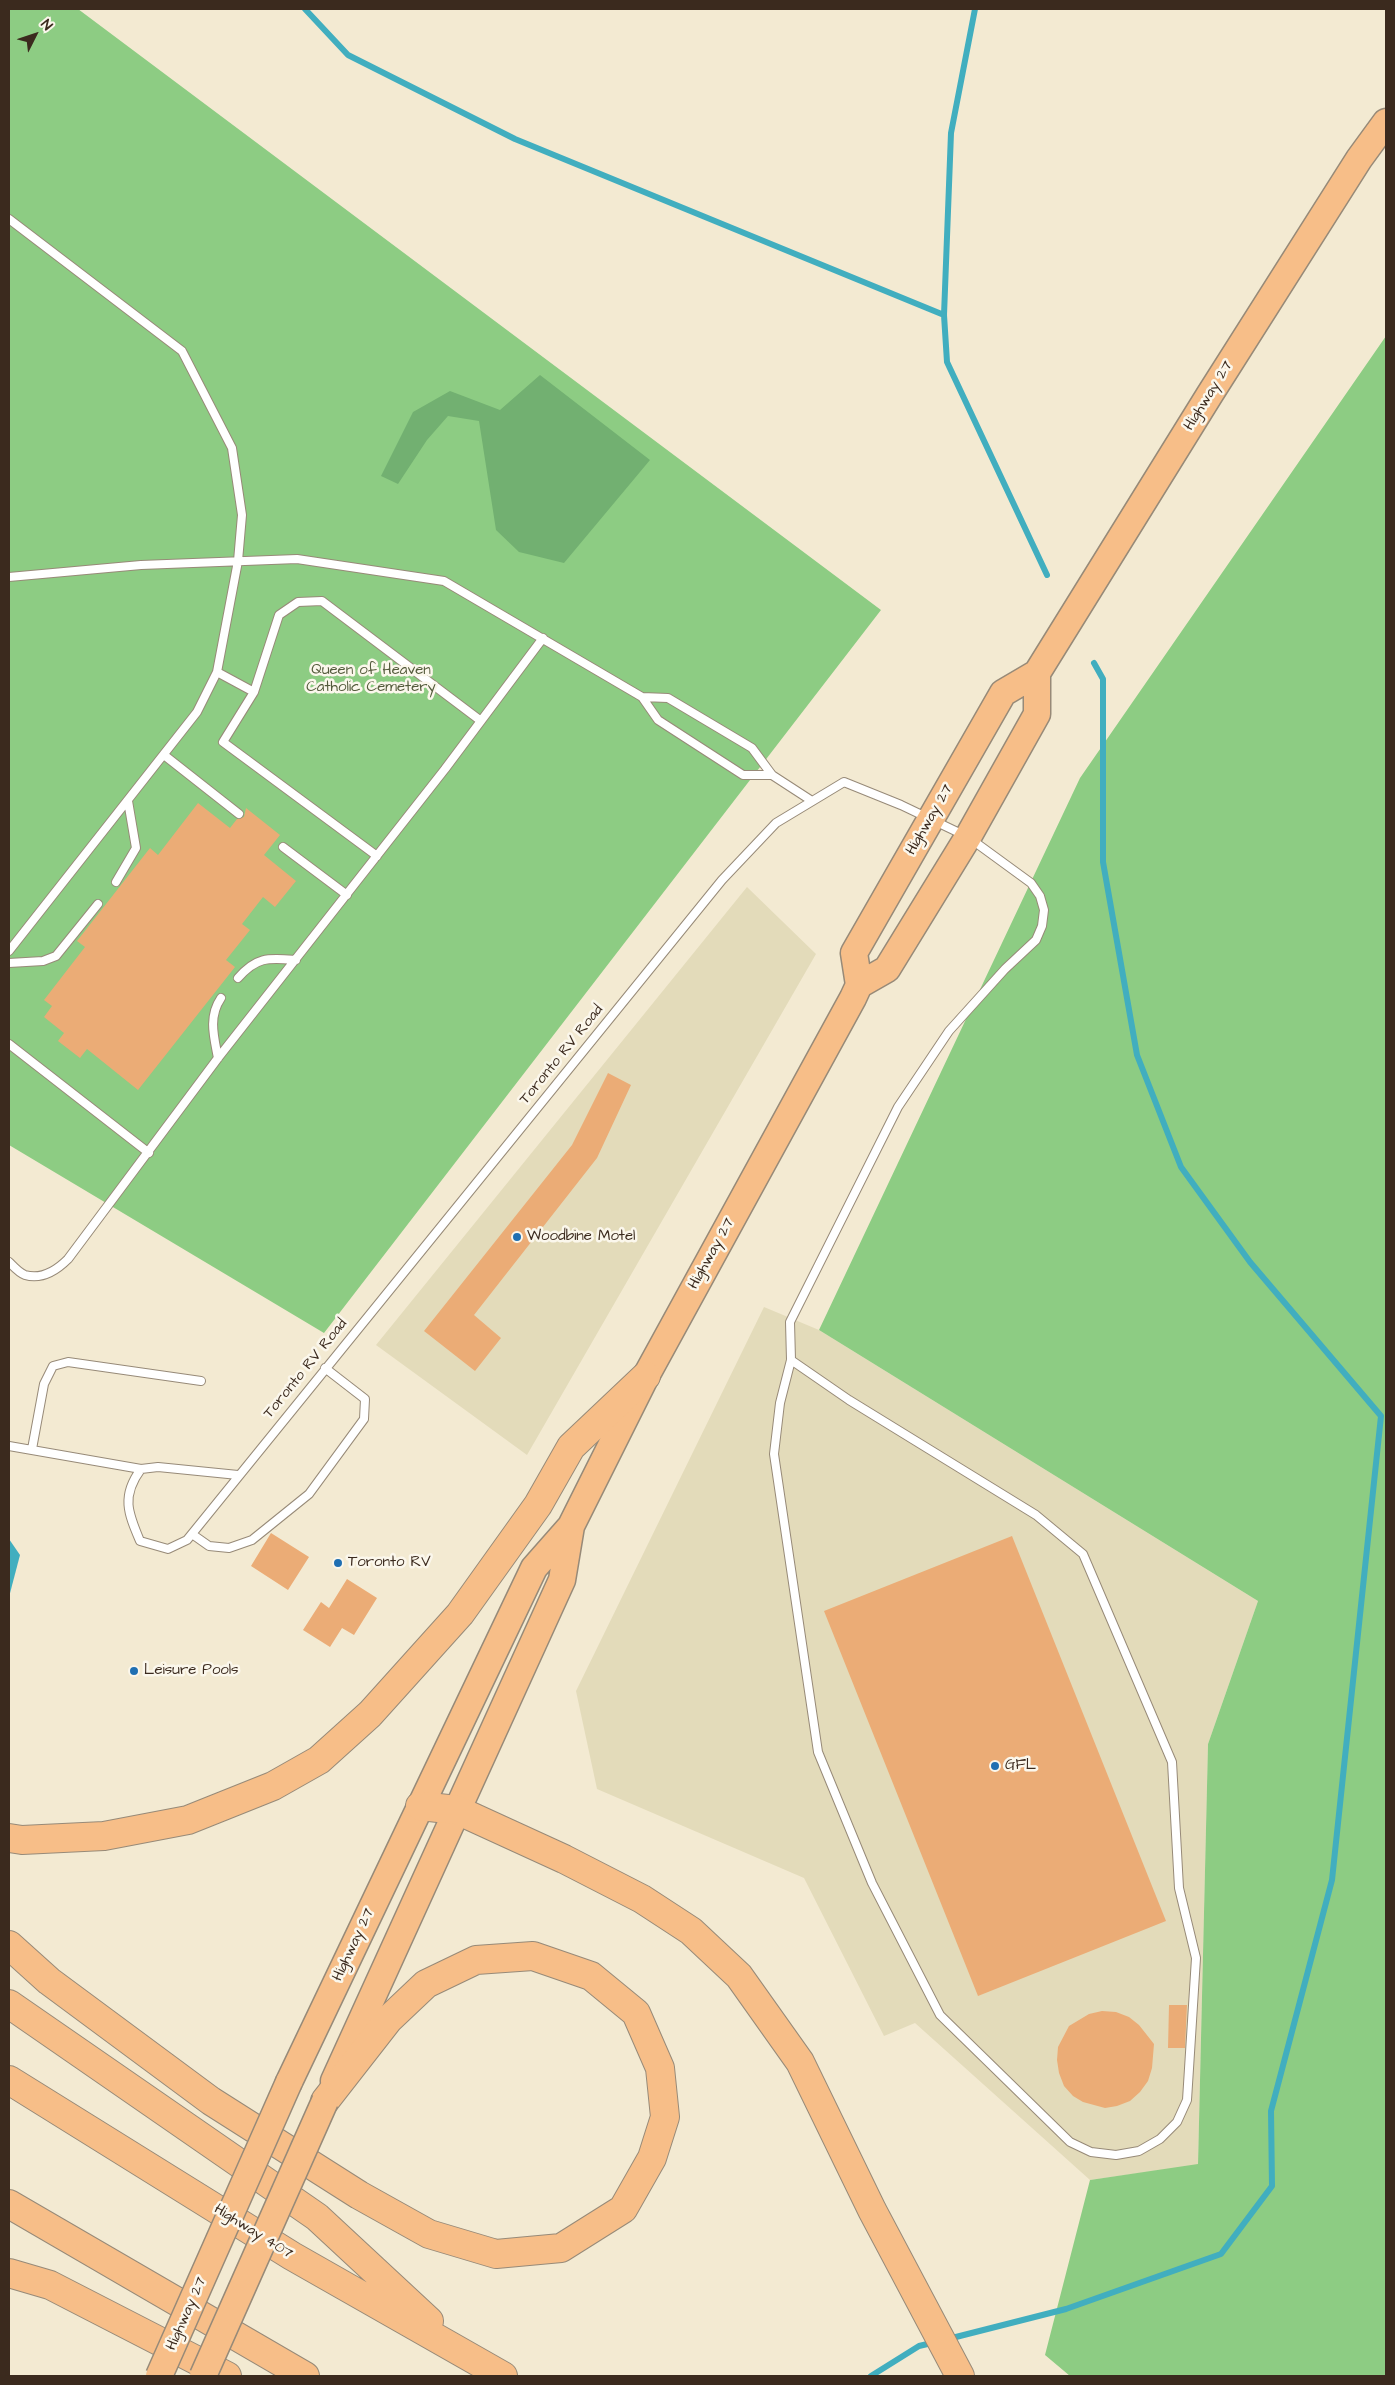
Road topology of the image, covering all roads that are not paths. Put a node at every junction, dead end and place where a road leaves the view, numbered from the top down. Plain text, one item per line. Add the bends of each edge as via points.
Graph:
1 (1386, 122) edge
2 (9, 220) edge
3 (238, 561) junction
4 (9, 578) edge
5 (544, 638) junction
6 (217, 672) junction
7 (1037, 673) junction
8 (254, 692) junction
9 (642, 698) junction
10 (482, 721) junction
11 (164, 754) junction
12 (772, 775) junction
13 (128, 801) junction
14 (812, 801) junction
15 (239, 814) dead end
16 (931, 819) junction
17 (968, 837) junction
18 (283, 847) dead end
19 (377, 856) junction
20 (116, 882) dead end
21 (348, 894) junction
22 (98, 904) dead end
23 (9, 951) edge
24 (296, 960) junction
25 (9, 963) edge
26 (238, 978) dead end
27 (859, 985) junction
28 (221, 998) dead end
29 (9, 1044) edge
30 (218, 1058) junction
31 (149, 1153) junction
32 (9, 1262) edge
33 (791, 1360) junction
34 (325, 1368) junction
35 (646, 1376) junction
36 (201, 1381) dead end
37 (9, 1446) edge
38 (32, 1449) junction
39 (141, 1470) junction
40 (238, 1475) junction
41 (571, 1526) junction
42 (192, 1534) junction
43 (420, 1806) junction
44 (457, 1810) junction
45 (9, 1838) edge
46 (9, 1946) edge
47 (9, 2004) edge
48 (9, 2080) edge
49 (325, 2101) junction
50 (9, 2204) edge
51 (9, 2273) edge
52 (461, 2351) junction
53 (159, 2376) edge
54 (203, 2376) edge
55 (227, 2376) edge
56 (305, 2376) edge
57 (503, 2376) edge
58 (960, 2376) edge

1 - 7 main road, Highway 27 via 1210,394
2 - 3 lane via 182,351 232,448 242,515
3 - 4 lane via 141,565
3 - 5 lane via 298,559 444,580
3 - 6 lane
5 - 9 lane
5 - 10 lane
6 - 8 lane
6 - 11 lane via 197,712
7 - 16 main road, Highway 27 via 1003,693
7 - 17 main road via 1037,714
8 - 10 lane via 279,615 298,602 322,601
8 - 19 lane via 223,742
9 - 12 lane via 658,720 743,774
9 - 12 lane via 668,698 752,748
10 - 19 lane
11 - 13 lane
11 - 15 lane
12 - 14 lane
13 - 20 lane via 136,848
13 - 23 lane
14 - 16 lane, Toronto RV Road via 844,782
14 - 34 lane, Toronto RV Road via 776,823 722,880
16 - 17 lane, Toronto RV Road
16 - 27 main road, Highway 27 via 854,953
17 - 27 main road via 888,969
17 - 33 lane, Toronto RV Road via 1031,883 1044,910 1042,926 1036,940 948,1031 898,1107 790,1322
18 - 21 lane
19 - 21 lane
21 - 24 lane
22 - 25 lane via 56,956 42,962
24 - 26 lane via 260,960
24 - 30 lane
27 - 35 main road, Highway 27
28 - 30 lane via 215,1008 212,1027
29 - 31 lane
30 - 31 lane
31 - 32 lane via 68,1259 56,1270 44,1275 24,1275
33 - 33 lane, Toronto RV Road via 780,1403 774,1454 816,1742 872,1883 940,2015 1070,2142 1092,2152 1116,2155 1139,2151 1160,2139 1177,2122 1187,2100 1196,1958 1179,1888 1172,1762 1083,1554 1036,1515 849,1400
34 - 40 lane, Toronto RV Road
34 - 42 lane via 365,1399 364,1419 310,1494 252,1540 229,1548 209,1546
35 - 41 main road, Highway 27
35 - 45 highway via 571,1447 538,1505 460,1614 370,1714 319,1760 273,1786 188,1820 104,1836
36 - 38 lane via 68,1362 53,1366 44,1384
37 - 38 lane
38 - 39 lane
39 - 40 lane via 158,1466
39 - 42 lane, Toronto RV Road via 132,1481 128,1512 140,1541 168,1549
40 - 42 lane, Toronto RV Road
41 - 43 main road, Highway 27 via 534,1568
41 - 44 main road, Highway 27 via 562,1580
43 - 44 highway
43 - 53 main road, Highway 27, bridge via 289,2082
44 - 49 main road, Highway 27
44 - 58 highway via 642,1898 691,1931 738,1976 800,2062 872,2210
46 - 49 highway via 49,1981 211,2101 350,2189 429,2234 496,2254 561,2248 623,2209 652,2158 665,2117 660,2068 636,2013 591,1976 533,1956 476,1960 426,1984 389,2019
47 - 52 highway via 317,2216
48 - 52 highway, Highway 407 via 292,2256
49 - 54 main road, Highway 27, bridge
50 - 56 highway
51 - 55 highway via 50,2285
52 - 57 highway, Highway 407

